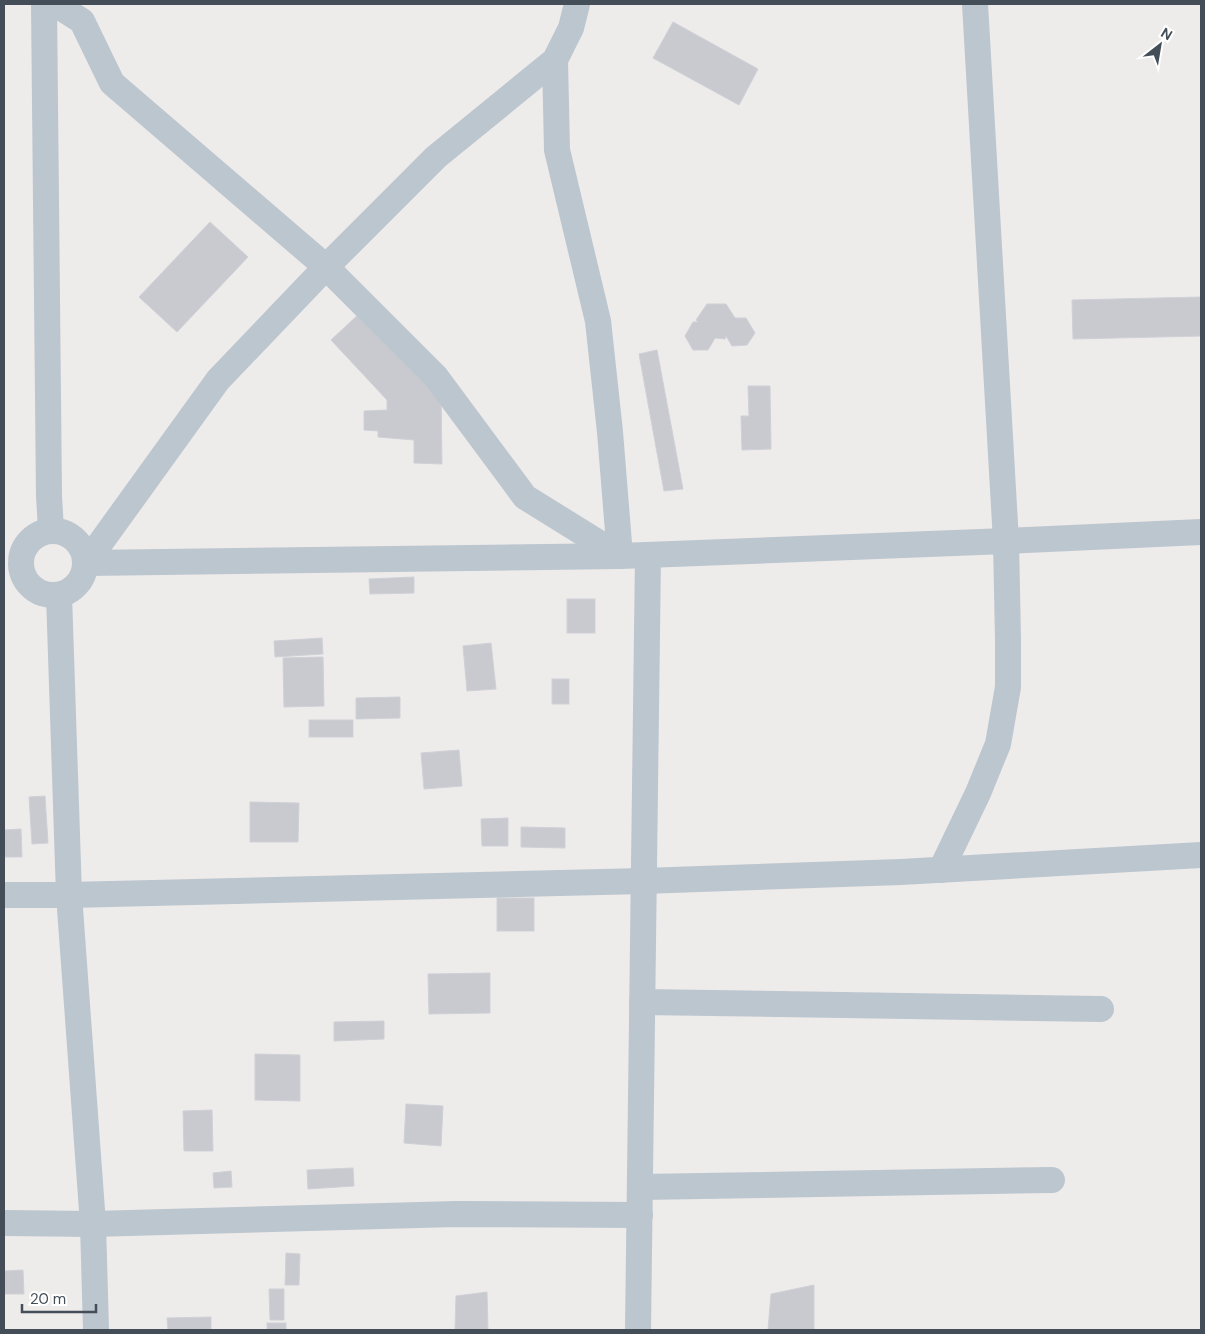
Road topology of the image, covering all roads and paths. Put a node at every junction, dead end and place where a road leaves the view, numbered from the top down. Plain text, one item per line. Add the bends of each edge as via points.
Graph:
1 (44, 4) edge
2 (55, 4) edge
3 (577, 4) edge
4 (975, 4) edge
5 (555, 60) junction
6 (326, 267) junction
7 (51, 530) junction
8 (1201, 532) edge
9 (1006, 541) junction
10 (648, 555) junction
11 (620, 556) junction
12 (86, 563) junction
13 (9, 568) edge
14 (59, 595) junction
15 (1201, 854) edge
16 (941, 870) junction
17 (643, 881) junction
18 (4, 895) edge
19 (70, 895) junction
20 (642, 1002) junction
21 (1101, 1009) dead end
22 (1052, 1180) dead end
23 (640, 1187) junction
24 (640, 1215) junction
25 (4, 1223) edge
26 (94, 1224) junction
27 (96, 1330) edge
28 (638, 1330) edge

1 - 7 street
2 - 6 street via 82,21 112,83
3 - 5 street via 571,28
4 - 9 street
5 - 6 street via 436,157
5 - 11 street via 557,150 598,321
6 - 11 street via 436,377 525,497
6 - 12 street via 218,380
7 - 12 street via 71,535 84,552
7 - 13 street via 32,537
8 - 9 street
9 - 10 street
9 - 16 street via 1008,687 998,744
10 - 11 street
10 - 17 street
11 - 12 street
12 - 14 street via 78,584
13 - 14 street via 24,577 32,588 45,594
14 - 19 street
15 - 16 street
16 - 17 street
17 - 19 street
17 - 20 street
18 - 19 street
19 - 26 street
20 - 21 street
20 - 23 street
22 - 23 street
23 - 24 street
24 - 26 street via 456,1214
24 - 28 street
25 - 26 street
26 - 27 street

